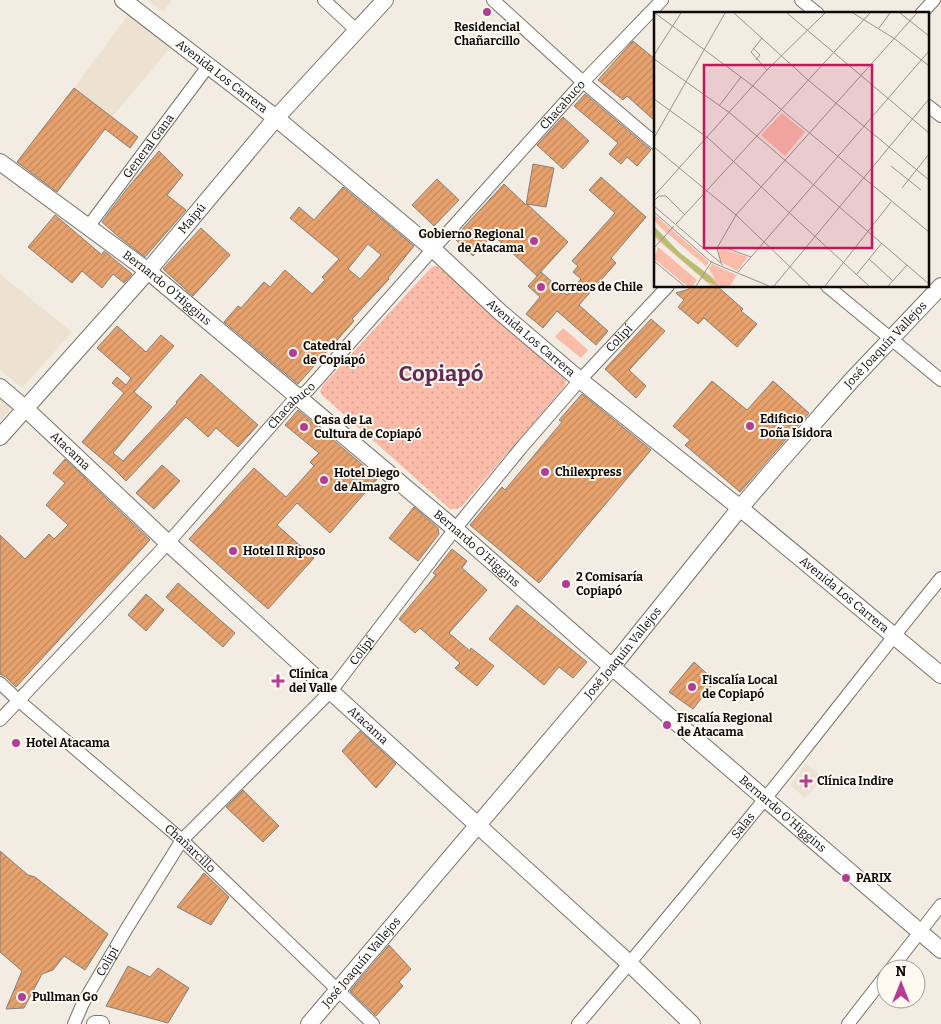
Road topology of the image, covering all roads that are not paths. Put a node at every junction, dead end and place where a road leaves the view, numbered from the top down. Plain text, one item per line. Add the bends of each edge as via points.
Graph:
1 (123, 0) edge
2 (324, 0) edge
3 (384, 0) edge
4 (493, 0) edge
5 (662, 0) edge
6 (800, 0) edge
7 (934, 0) edge
8 (815, 12) edge
9 (923, 12) edge
10 (356, 30) junction
11 (210, 65) junction
12 (583, 82) junction
13 (928, 106) edge
14 (941, 116) edge
15 (276, 118) junction
16 (654, 141) edge
17 (0, 162) edge
18 (88, 227) junction
19 (432, 249) junction
20 (148, 271) junction
21 (941, 286) edge
22 (666, 288) edge
23 (829, 288) edge
24 (891, 339) junction
25 (580, 380) junction
26 (941, 380) edge
27 (0, 387) edge
28 (298, 397) junction
29 (26, 409) junction
30 (0, 437) edge
31 (740, 508) junction
32 (455, 529) junction
33 (168, 543) junction
34 (941, 578) edge
35 (894, 635) junction
36 (612, 666) junction
37 (941, 676) edge
38 (0, 683) edge
39 (331, 691) junction
40 (18, 700) junction
41 (0, 720) edge
42 (765, 799) junction
43 (478, 825) junction
44 (182, 840) junction
45 (941, 905) edge
46 (919, 932) junction
47 (941, 950) edge
48 (899, 959) edge
49 (630, 964) junction
50 (876, 988) edge
51 (337, 990) junction
52 (74, 1024) edge
53 (95, 1024) edge
54 (101, 1024) edge
55 (309, 1024) edge
56 (373, 1024) edge
57 (578, 1024) edge
58 (692, 1024) edge
59 (848, 1024) edge

1 - 11 main road, Avenida Los Carrera
2 - 10 street
3 - 10 main road, Maipú
4 - 12 street
5 - 12 street, Chacabuco
6 - 8 street
7 - 9 street
10 - 15 main road, Maipú
11 - 15 main road, Avenida Los Carrera
11 - 18 street, General Gana
12 - 16 street
12 - 19 street, Chacabuco
13 - 14 street
15 - 19 main road, Avenida Los Carrera
15 - 20 main road, Maipú
17 - 18 main road, Bernardo O'Higgins
18 - 20 main road, Bernardo O'Higgins
19 - 25 main road, Avenida Los Carrera
19 - 28 street, Chacabuco via 308,390
20 - 28 main road, Bernardo O'Higgins
20 - 29 main road, Maipú
21 - 24 main road, José Joaquín Vallejos
22 - 25 street, Colipí
23 - 24 street
24 - 26 street
24 - 31 main road, José Joaquín Vallejos
25 - 31 main road, Avenida Los Carrera
25 - 32 street, Colipí
27 - 29 main road, Atacama
28 - 32 main road, Bernardo O'Higgins
28 - 33 street, Chacabuco
29 - 30 main road, Maipú
29 - 33 main road, Atacama
31 - 35 main road, Avenida Los Carrera
31 - 36 main road, José Joaquín Vallejos
32 - 36 main road, Bernardo O'Higgins
32 - 39 street, Colipí
33 - 39 main road, Atacama
33 - 40 street, Chacabuco
34 - 35 street, Salas
35 - 37 main road, Avenida Los Carrera
35 - 42 street, Salas
36 - 42 main road, Bernardo O'Higgins
36 - 43 main road, José Joaquín Vallejos
38 - 40 street, Chañarcillo
39 - 43 main road, Atacama
39 - 44 street, Colipí
40 - 41 street, Chacabuco
40 - 44 street, Chañarcillo
42 - 46 main road, Bernardo O'Higgins
42 - 49 street, Salas
43 - 49 main road, Atacama
43 - 51 main road, José Joaquín Vallejos
44 - 51 street, Chañarcillo
44 - 52 street, Colipí via 127,928
45 - 46 street
46 - 47 main road, Bernardo O'Higgins
46 - 48 street
49 - 57 street, Salas
49 - 58 main road, Atacama
50 - 59 street
51 - 55 main road, José Joaquín Vallejos
51 - 56 street, Chañarcillo
53 - 54 main road

